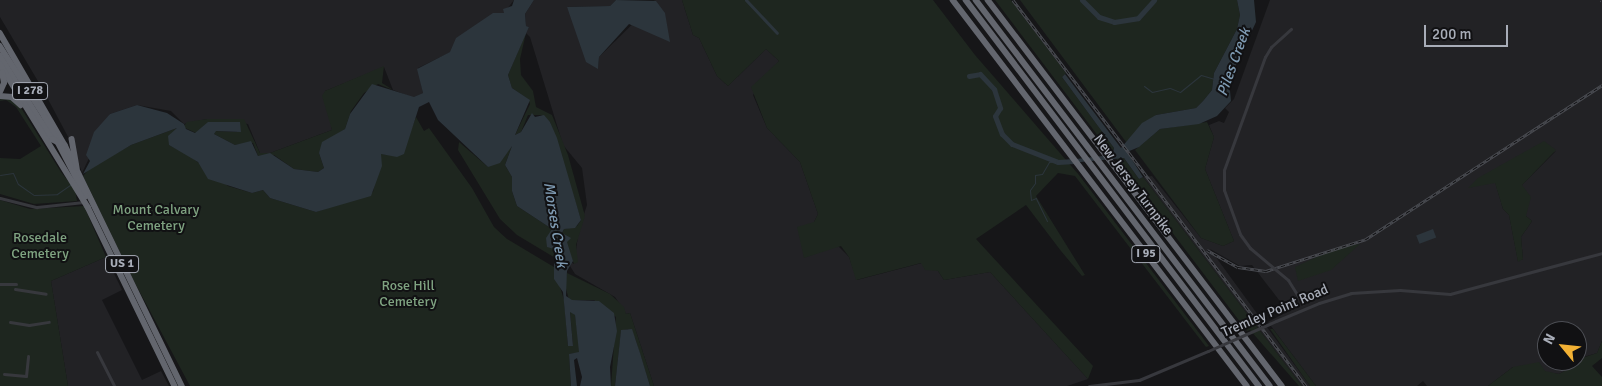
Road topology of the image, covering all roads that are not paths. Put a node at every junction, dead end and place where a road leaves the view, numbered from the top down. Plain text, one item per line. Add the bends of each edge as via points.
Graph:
1 (954, 0) edge
2 (966, 0) edge
3 (976, 0) edge
4 (988, 0) edge
5 (1291, 29) dead end
6 (0, 32) edge
7 (0, 47) edge
8 (0, 56) edge
9 (0, 64) edge
10 (0, 68) edge
11 (0, 92) edge
12 (0, 96) edge
13 (40, 125) junction
14 (72, 139) dead end
15 (61, 143) junction
16 (77, 170) junction
17 (0, 198) edge
18 (85, 202) junction
19 (97, 225) junction
20 (1602, 253) edge
21 (0, 284) edge
22 (16, 284) dead end
23 (15, 289) dead end
24 (46, 294) dead end
25 (1305, 309) junction
26 (10, 322) dead end
27 (49, 322) dead end
28 (97, 352) dead end
29 (28, 356) dead end
30 (4, 374) dead end
31 (1109, 385) edge
32 (114, 386) edge
33 (175, 386) edge
34 (182, 386) edge
35 (1089, 386) edge
36 (1247, 386) edge
37 (1259, 386) edge
38 (1270, 386) edge
39 (1282, 386) edge

1 - 36 highway, I 95
2 - 37 highway, New Jersey Turnpike / I 95
3 - 38 highway, New Jersey Turnpike / I 95
4 - 39 highway, New Jersey Turnpike / I 95
5 - 25 street, bridge via 1265,57 1224,170 1224,190 1240,234 1250,248 1288,280
6 - 15 highway, US 1
7 - 13 highway
7 - 15 highway, I 278
8 - 13 highway
9 - 13 highway, US 1
10 - 11 highway via 4,81
12 - 13 highway via 17,99
13 - 15 highway via 52,140
13 - 18 highway, US 1
14 - 16 highway
15 - 16 highway, US 1
15 - 19 highway
16 - 34 highway, US 1
17 - 18 street via 37,207
18 - 19 highway, US 1
19 - 33 highway, US 1
20 - 25 street, Tremley Point Road via 1450,294 1400,290 1359,292
21 - 22 street
23 - 24 street
25 - 31 street, Tremley Point Road, bridge via 1140,380
26 - 27 street via 29,325
28 - 32 street
29 - 30 street via 26,376
31 - 35 street, Tremley Point Road

